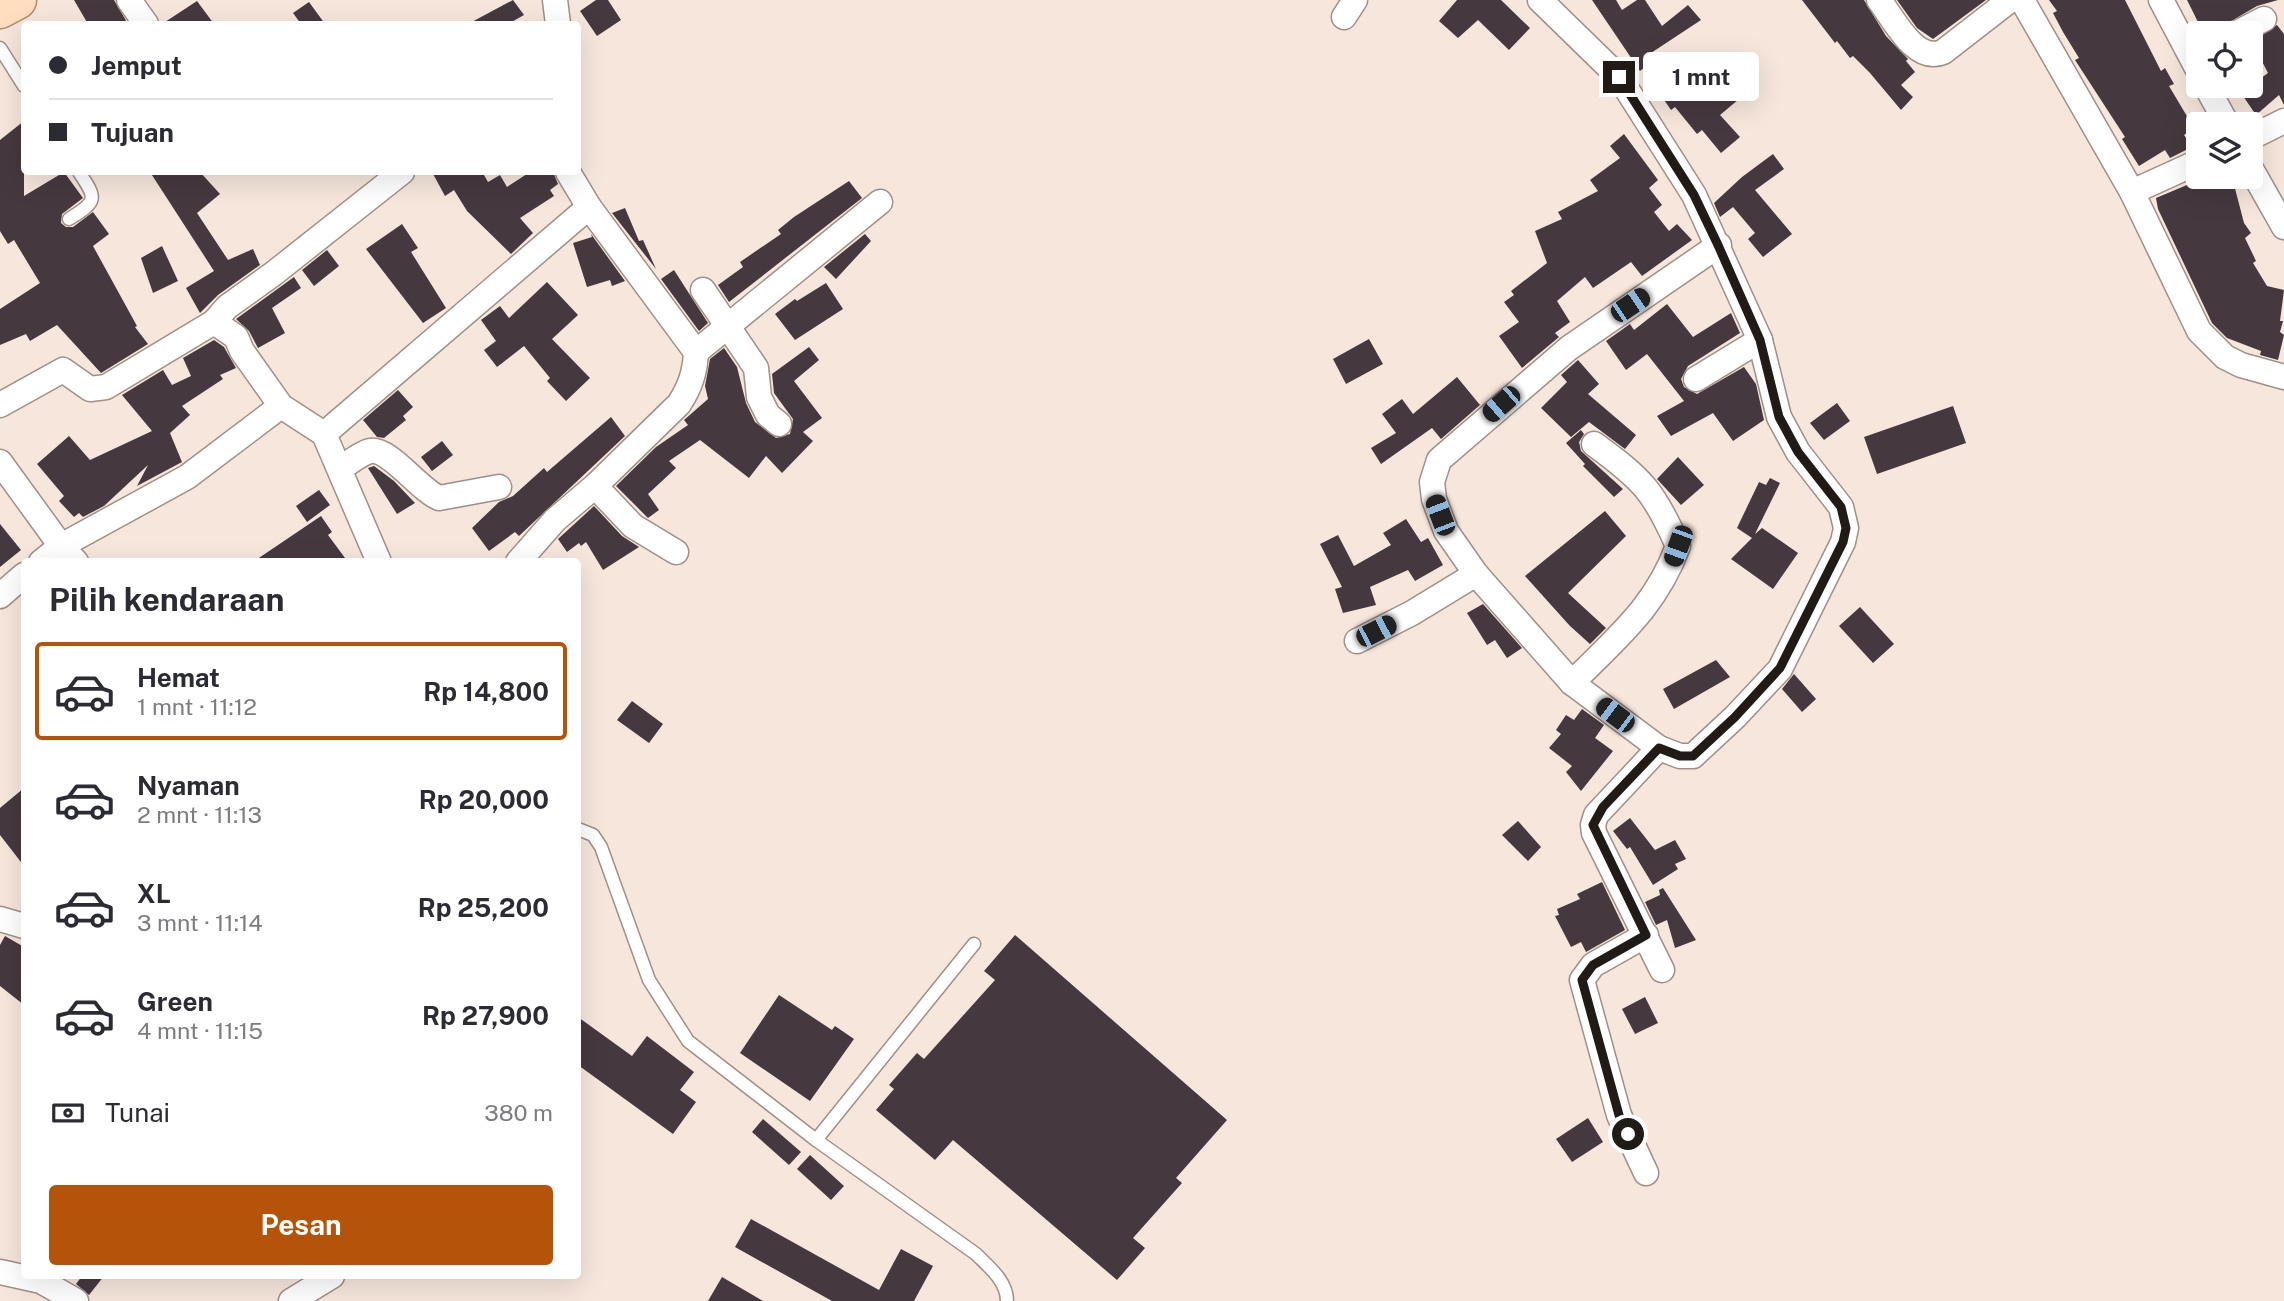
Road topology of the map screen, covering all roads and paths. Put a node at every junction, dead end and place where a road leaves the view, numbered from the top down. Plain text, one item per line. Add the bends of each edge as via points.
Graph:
1 (17, 0) edge
2 (129, 0) edge
3 (555, 0) edge
4 (1539, 0) edge
5 (1879, 0) edge
6 (2010, 0) edge
7 (2022, 0) edge
8 (2161, 0) edge
9 (0, 9) edge
10 (2264, 19) dead end
11 (144, 21) edge
12 (558, 21) edge
13 (2260, 21) edge
14 (2186, 44) edge
15 (0, 48) edge
16 (21, 81) edge
17 (2284, 121) edge
18 (2263, 132) edge
19 (2186, 167) edge
20 (81, 175) edge
21 (398, 175) edge
22 (570, 175) edge
23 (2262, 189) edge
24 (2132, 192) junction
25 (880, 202) dead end
26 (589, 207) junction
27 (69, 219) dead end
28 (2284, 227) edge
29 (1718, 245) junction
30 (703, 290) dead end
31 (214, 322) junction
32 (728, 324) junction
33 (1760, 340) junction
34 (696, 352) junction
35 (2284, 377) edge
36 (1696, 379) dead end
37 (0, 405) edge
38 (281, 406) junction
39 (779, 424) dead end
40 (324, 434) junction
41 (1594, 444) dead end
42 (0, 462) edge
43 (341, 468) junction
44 (595, 486) junction
45 (499, 487) dead end
46 (676, 552) dead end
47 (68, 554) edge
48 (377, 558) edge
49 (522, 558) edge
50 (1476, 574) junction
51 (21, 578) edge
52 (0, 596) edge
53 (1357, 640) dead end
54 (1572, 683) junction
55 (1659, 748) junction
56 (581, 830) edge
57 (0, 919) edge
58 (21, 925) edge
59 (1646, 935) junction
60 (974, 944) dead end
61 (1662, 970) dead end
62 (816, 1140) junction
63 (1646, 1172) dead end
64 (0, 1272) edge
65 (21, 1277) edge
66 (32, 1279) edge
67 (327, 1279) edge
68 (76, 1301) edge
69 (291, 1301) edge
70 (1007, 1301) edge

1 - 9 main road
2 - 11 street
3 - 12 street
4 - 29 street via 1619,77 1694,195
5 - 6 street via 1917,50 1930,55 1943,52
7 - 24 street
8 - 14 street
10 - 13 street
15 - 16 lane
17 - 18 street
19 - 24 street
20 - 27 lane via 92,199
21 - 31 street
22 - 26 street
23 - 28 street
24 - 35 street via 2199,331 2233,361
25 - 32 street
26 - 34 street
26 - 40 street
29 - 33 street
29 - 50 street via 1569,348 1439,460 1432,482 1434,499 1446,531
30 - 32 street
31 - 37 street via 106,387 90,389 63,370
31 - 38 street via 236,337
32 - 34 street
32 - 39 street via 756,369 763,406
33 - 36 street
33 - 55 street via 1779,417 1798,452 1841,507 1846,528 1843,542 1780,668 1693,756
34 - 44 street via 692,379 679,404
38 - 40 street
38 - 47 street via 187,477
40 - 43 street
41 - 54 street via 1636,474 1661,507 1678,546 1667,578 1646,608
42 - 47 street
43 - 45 street via 369,451 394,459 417,485 439,498
43 - 48 street
44 - 46 street via 633,526
44 - 49 street via 555,520
50 - 53 street
50 - 54 street
51 - 52 street
54 - 55 street
55 - 59 street via 1603,807 1593,825
56 - 62 lane via 593,835 601,847 649,980 688,1041
57 - 58 street
59 - 61 street
59 - 63 street via 1593,965 1582,980 1619,1115
60 - 62 lane
62 - 70 lane via 976,1254 996,1274
64 - 65 street
66 - 68 street
67 - 69 street

